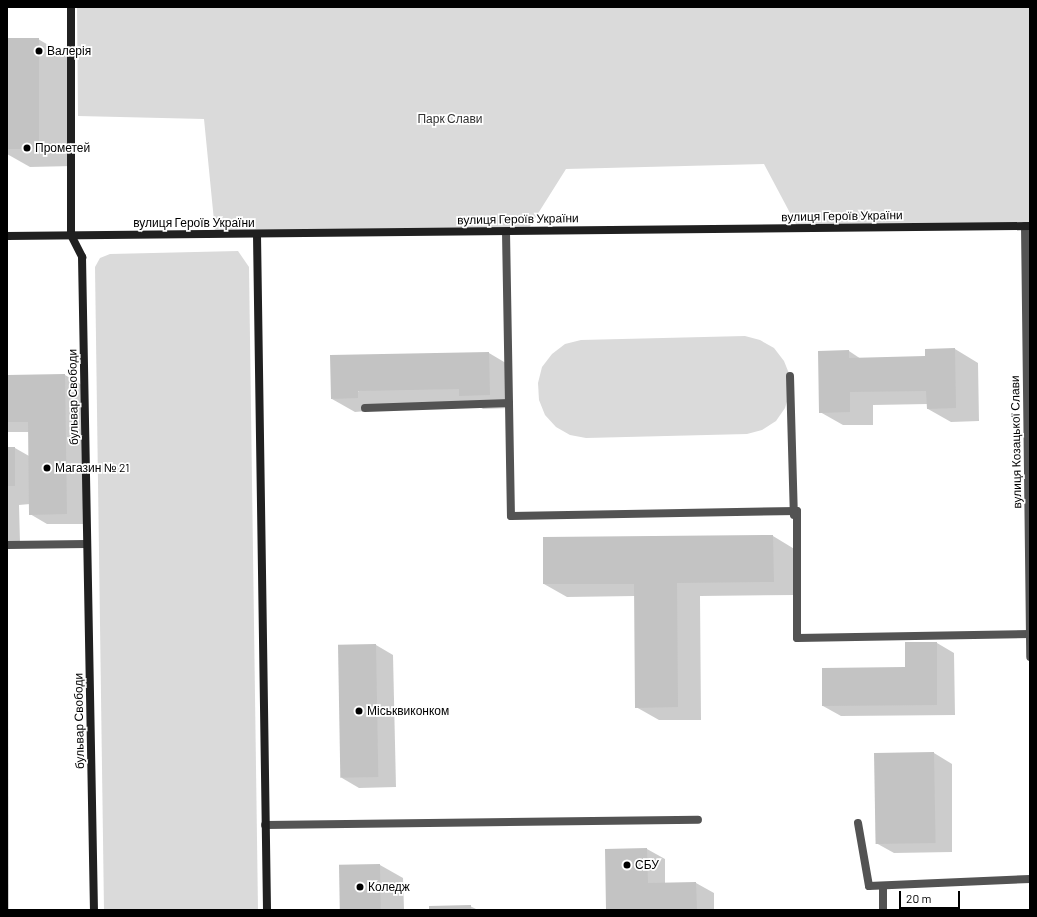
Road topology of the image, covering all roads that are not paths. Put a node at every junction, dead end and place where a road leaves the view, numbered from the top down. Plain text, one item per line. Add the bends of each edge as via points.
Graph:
1 (71, 7) edge
2 (1028, 226) edge
3 (506, 232) junction
4 (71, 235) junction
5 (257, 235) junction
6 (7, 236) edge
7 (1028, 340) edge
8 (790, 376) dead end
9 (509, 403) junction
10 (365, 408) dead end
11 (7, 544) edge
12 (87, 544) junction
13 (1030, 634) edge
14 (797, 638) junction
15 (1030, 657) edge
16 (698, 820) dead end
17 (858, 823) dead end
18 (266, 824) junction
19 (1030, 879) edge
20 (883, 886) junction
21 (94, 910) edge
22 (267, 910) edge
23 (883, 910) edge

1 - 4 street, бульвар Свободи
2 - 3 street, вулиця Героїв України
2 - 7 street, вулиця Козацької Слави
3 - 5 street, вулиця Героїв України
3 - 9 street
4 - 5 street, вулиця Героїв України
4 - 6 street, вулиця Героїв України
4 - 12 street, бульвар Свободи via 82,257
5 - 18 street
7 - 13 street, вулиця Козацької Слави
8 - 14 street
9 - 10 street
9 - 14 street via 511,516 797,511
11 - 12 street
12 - 21 street, бульвар Свободи
13 - 14 street
13 - 15 street, вулиця Козацької Слави
16 - 18 street
17 - 20 street via 870,886
18 - 22 street
19 - 20 street
20 - 23 street

